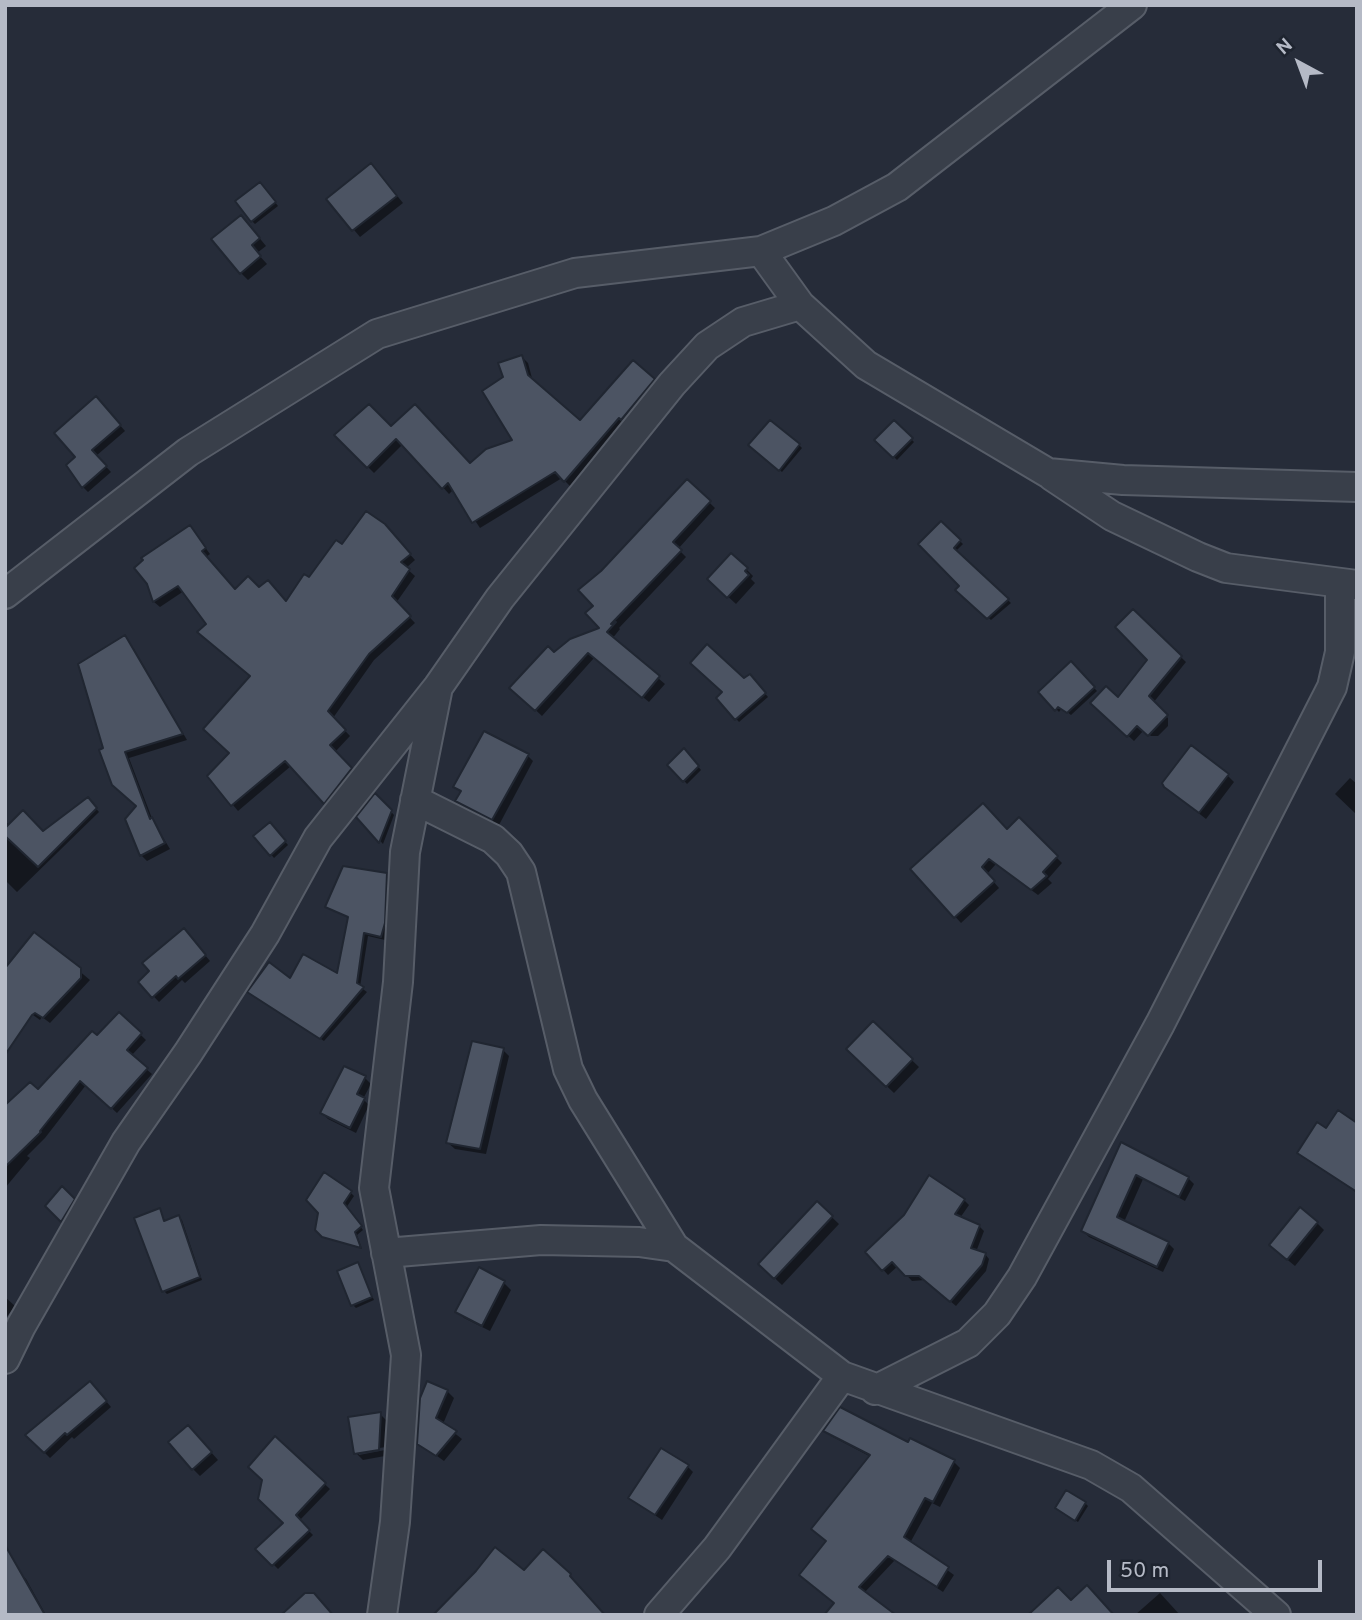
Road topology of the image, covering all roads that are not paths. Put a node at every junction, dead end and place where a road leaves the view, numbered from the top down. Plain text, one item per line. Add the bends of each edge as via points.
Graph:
1 (1132, 5) edge
2 (761, 251) junction
3 (800, 305) junction
4 (1048, 473) junction
5 (1357, 487) edge
6 (1348, 584) edge
7 (5, 594) edge
8 (438, 687) junction
9 (415, 800) junction
10 (674, 1247) junction
11 (386, 1253) junction
12 (5, 1359) edge
13 (842, 1376) junction
14 (875, 1390) junction
15 (382, 1615) edge
16 (659, 1615) edge
17 (1276, 1615) edge

1 - 2 street via 897,187 834,221
2 - 3 street
2 - 7 street via 575,273 377,334 188,452
3 - 4 street via 866,365
3 - 8 street via 743,322 707,346 500,598
4 - 5 street via 1123,480
4 - 6 street via 1112,516 1198,558 1226,568
6 - 14 street via 1332,687 1160,1024 1022,1277 997,1314 968,1343
8 - 9 street
8 - 12 street via 318,838 265,934 126,1142
9 - 10 street via 494,839 521,872 568,1069
9 - 11 street via 405,852 398,982 374,1188
10 - 11 street via 541,1240
10 - 13 street
11 - 15 street via 405,1355 395,1522
13 - 14 street
13 - 16 street via 717,1548
14 - 17 street via 1091,1465 1131,1488

